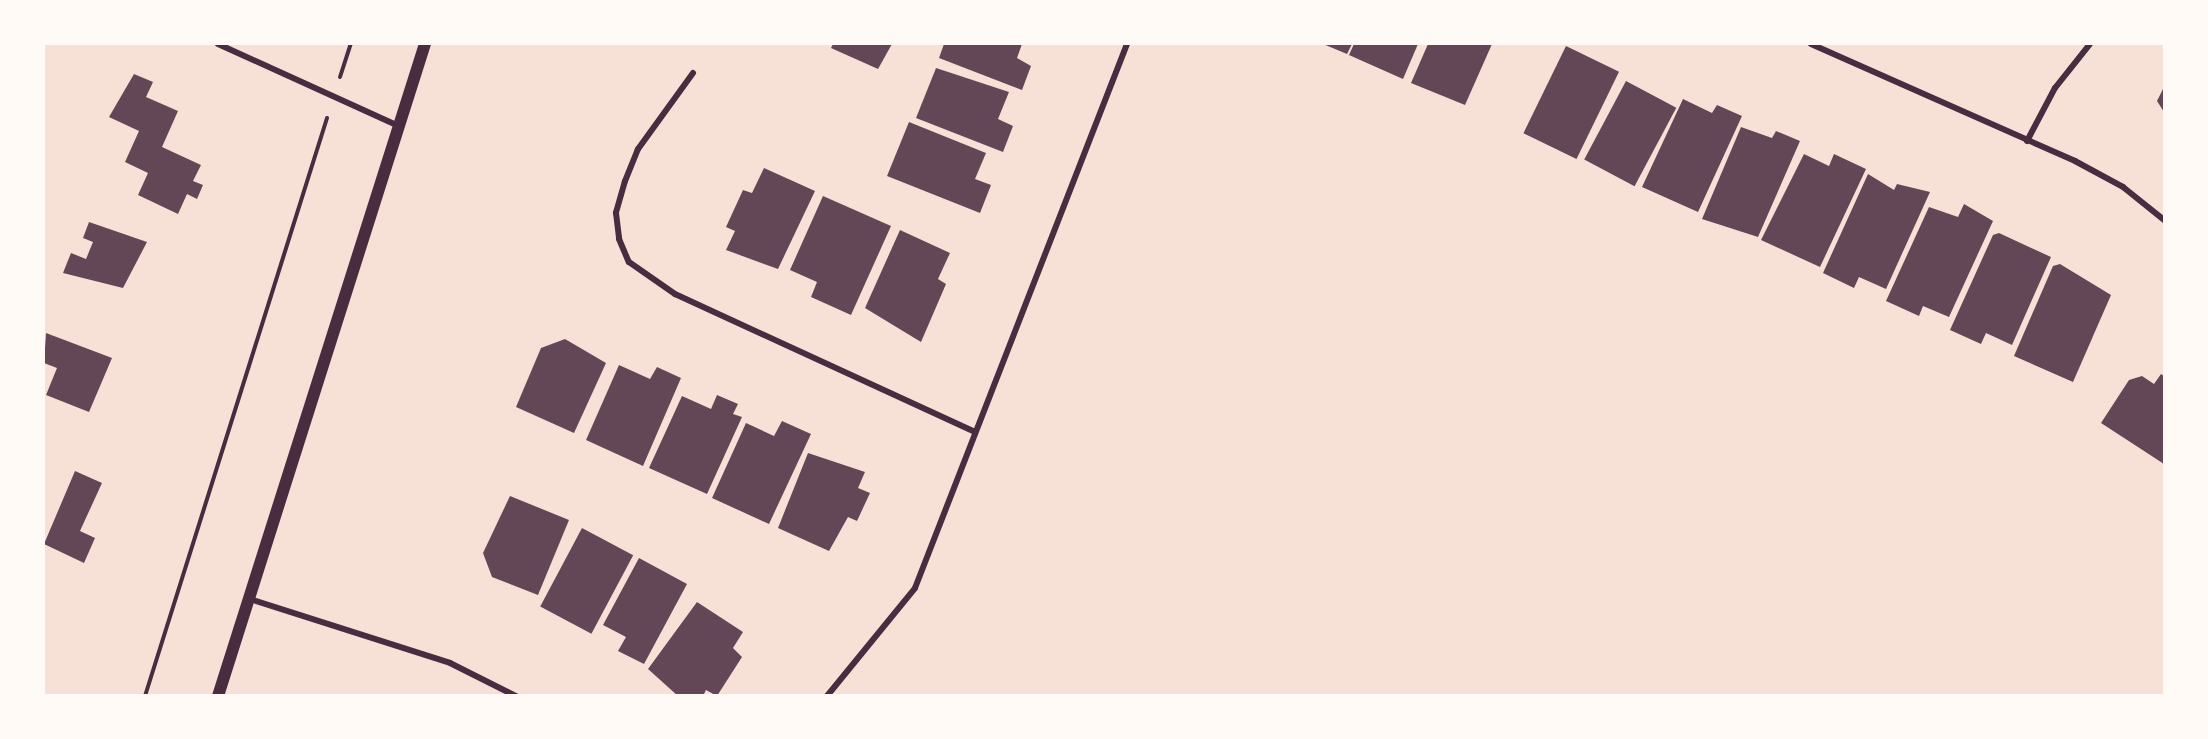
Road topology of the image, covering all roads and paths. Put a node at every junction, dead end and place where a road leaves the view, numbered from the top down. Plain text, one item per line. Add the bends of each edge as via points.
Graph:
1 (218, 44) edge
2 (351, 44) edge
3 (425, 44) edge
4 (1127, 44) edge
5 (1812, 44) edge
6 (2090, 44) edge
7 (693, 73) dead end
8 (334, 96) junction
9 (400, 126) junction
10 (2027, 141) junction
11 (2164, 220) edge
12 (973, 431) junction
13 (250, 599) junction
14 (145, 696) edge
15 (218, 696) edge
16 (516, 696) edge
17 (827, 696) edge

1 - 8 street
2 - 8 path
3 - 9 main road
4 - 12 street
5 - 10 street
6 - 10 street via 2055,88
7 - 12 street via 638,149 625,181 616,213 619,239 629,262 675,294
8 - 9 street
8 - 14 path
9 - 13 main road
10 - 11 street via 2123,187
12 - 17 street via 915,588
13 - 15 main road
13 - 16 street via 450,663

